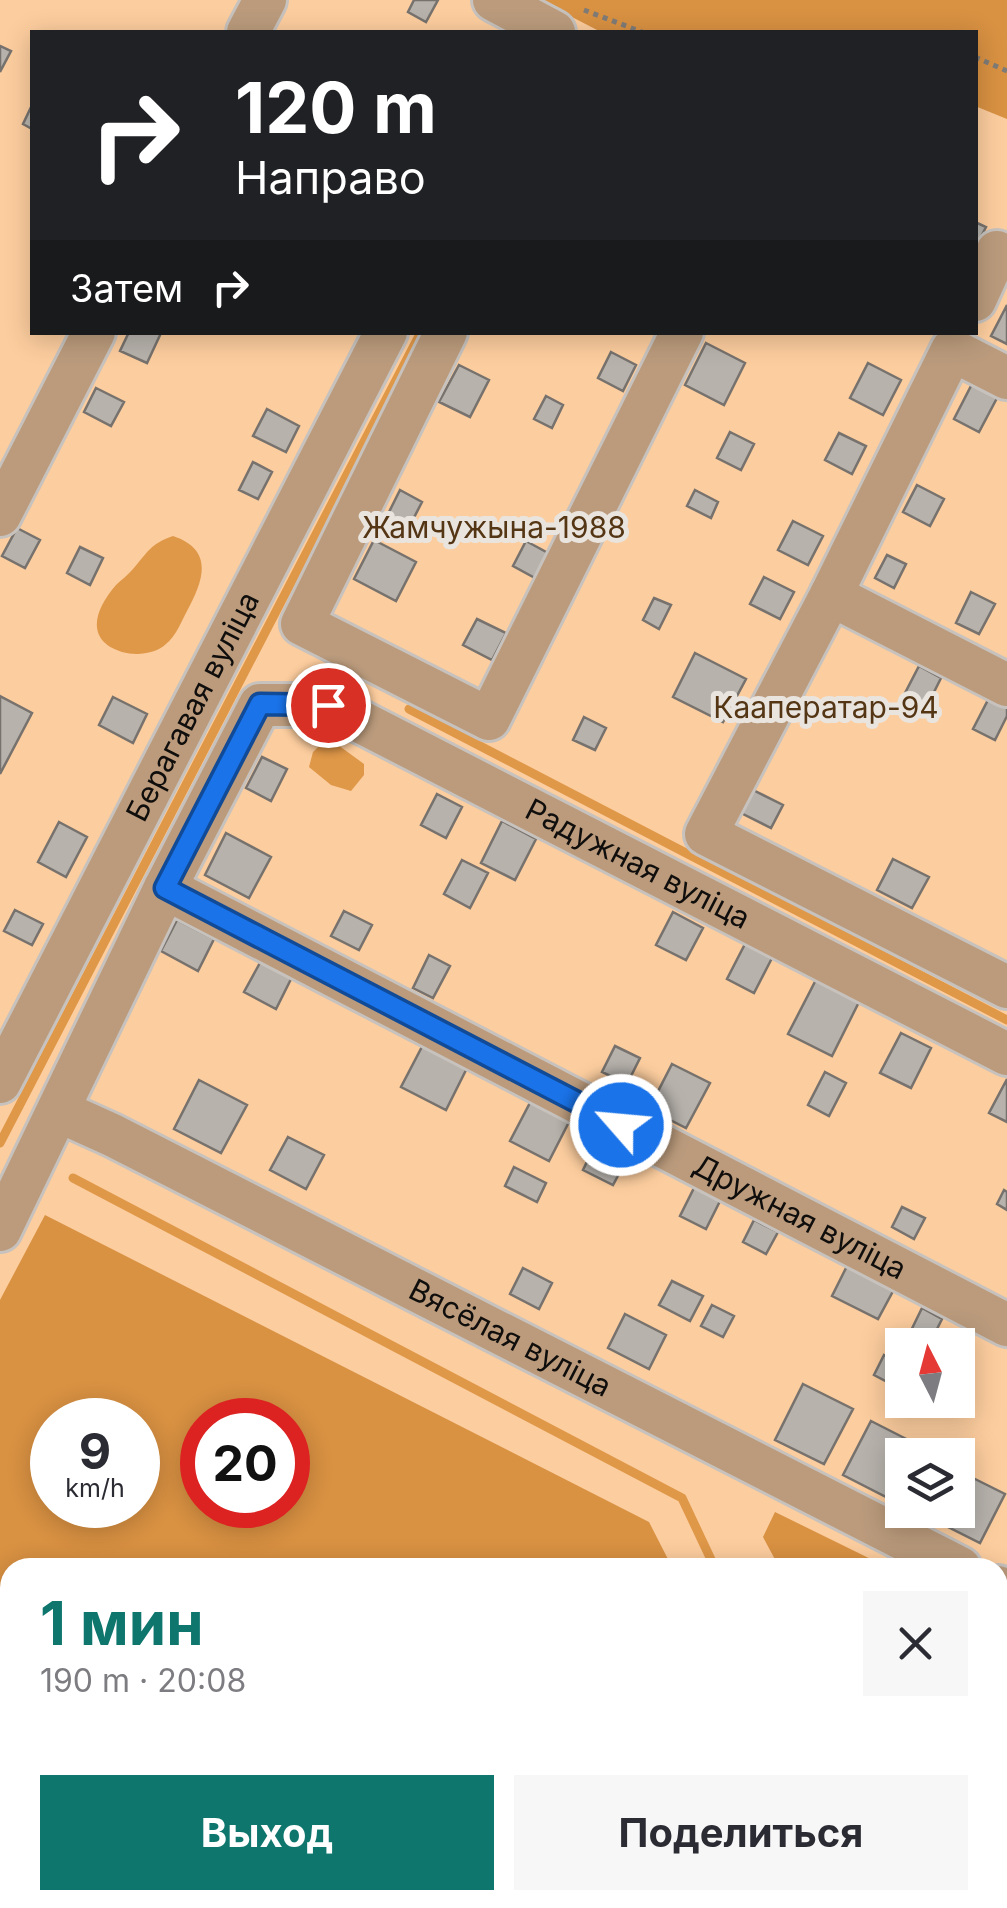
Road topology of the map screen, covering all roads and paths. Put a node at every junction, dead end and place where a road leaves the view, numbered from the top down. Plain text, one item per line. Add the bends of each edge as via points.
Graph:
1 (265, 0) edge
2 (494, 0) edge
3 (553, 24) edge
4 (249, 30) edge
5 (620, 30) edge
6 (978, 58) edge
7 (1007, 71) edge
8 (997, 252) dead end
9 (978, 293) edge
10 (92, 335) edge
11 (384, 335) edge
12 (445, 335) edge
13 (681, 335) edge
14 (956, 341) edge
15 (1007, 378) edge
16 (0, 515) edge
17 (831, 595) junction
18 (1007, 685) edge
19 (165, 888) junction
20 (1007, 987) edge
21 (1007, 1054) edge
22 (0, 1082) edge
23 (59, 1112) junction
24 (0, 1230) edge
25 (1007, 1325) edge
26 (940, 1558) edge

1 - 4 lane
2 - 3 lane
3 - 5 path
6 - 7 path
8 - 9 lane
10 - 16 lane
11 - 22 lane, Берагавая вуліца
12 - 13 lane via 302,624 490,719
14 - 15 lane
14 - 17 lane
17 - 18 lane
17 - 20 lane via 706,834
19 - 21 lane, Радужная вуліца via 260,704 328,705
19 - 23 lane
19 - 25 lane, Дружная вуліца
23 - 24 lane
23 - 26 lane, Вясёлая вуліца

